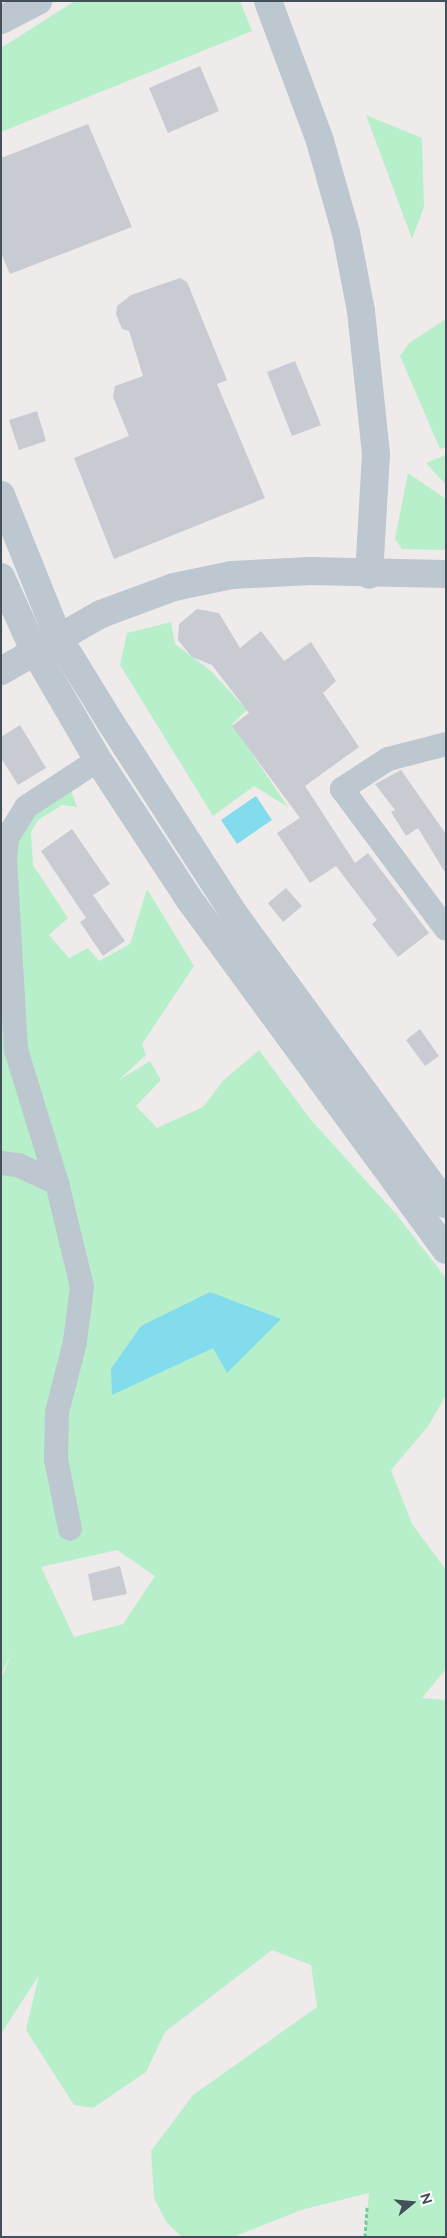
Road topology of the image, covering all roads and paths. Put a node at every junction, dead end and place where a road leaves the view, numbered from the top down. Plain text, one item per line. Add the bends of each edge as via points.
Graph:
1 (38, 1) edge
2 (268, 1) edge
3 (1, 20) edge
4 (1, 495) edge
5 (446, 574) edge
6 (370, 575) junction
7 (1, 577) edge
8 (58, 637) junction
9 (34, 650) junction
10 (1, 671) edge
11 (446, 744) edge
12 (98, 760) junction
13 (446, 928) edge
14 (1, 1163) edge
15 (57, 1183) junction
16 (446, 1204) edge
17 (446, 1250) edge
18 (70, 1528) dead end
19 (367, 2205) dead end
20 (147, 2237) edge
21 (164, 2237) edge
22 (365, 2237) edge

1 - 3 street
2 - 6 street via 320,142 346,233 361,311 376,454
4 - 8 street
5 - 6 street
6 - 8 street via 310,571 232,575 174,587
7 - 9 street
8 - 9 street
8 - 16 street via 232,912
9 - 10 street
9 - 12 street
11 - 13 street via 388,760 342,789
12 - 15 street via 26,807 7,838 5,858 16,1050
12 - 17 street via 189,899
14 - 15 street via 18,1165
15 - 18 street via 82,1287 75,1342 57,1412 56,1459
19 - 22 path
20 - 21 path

